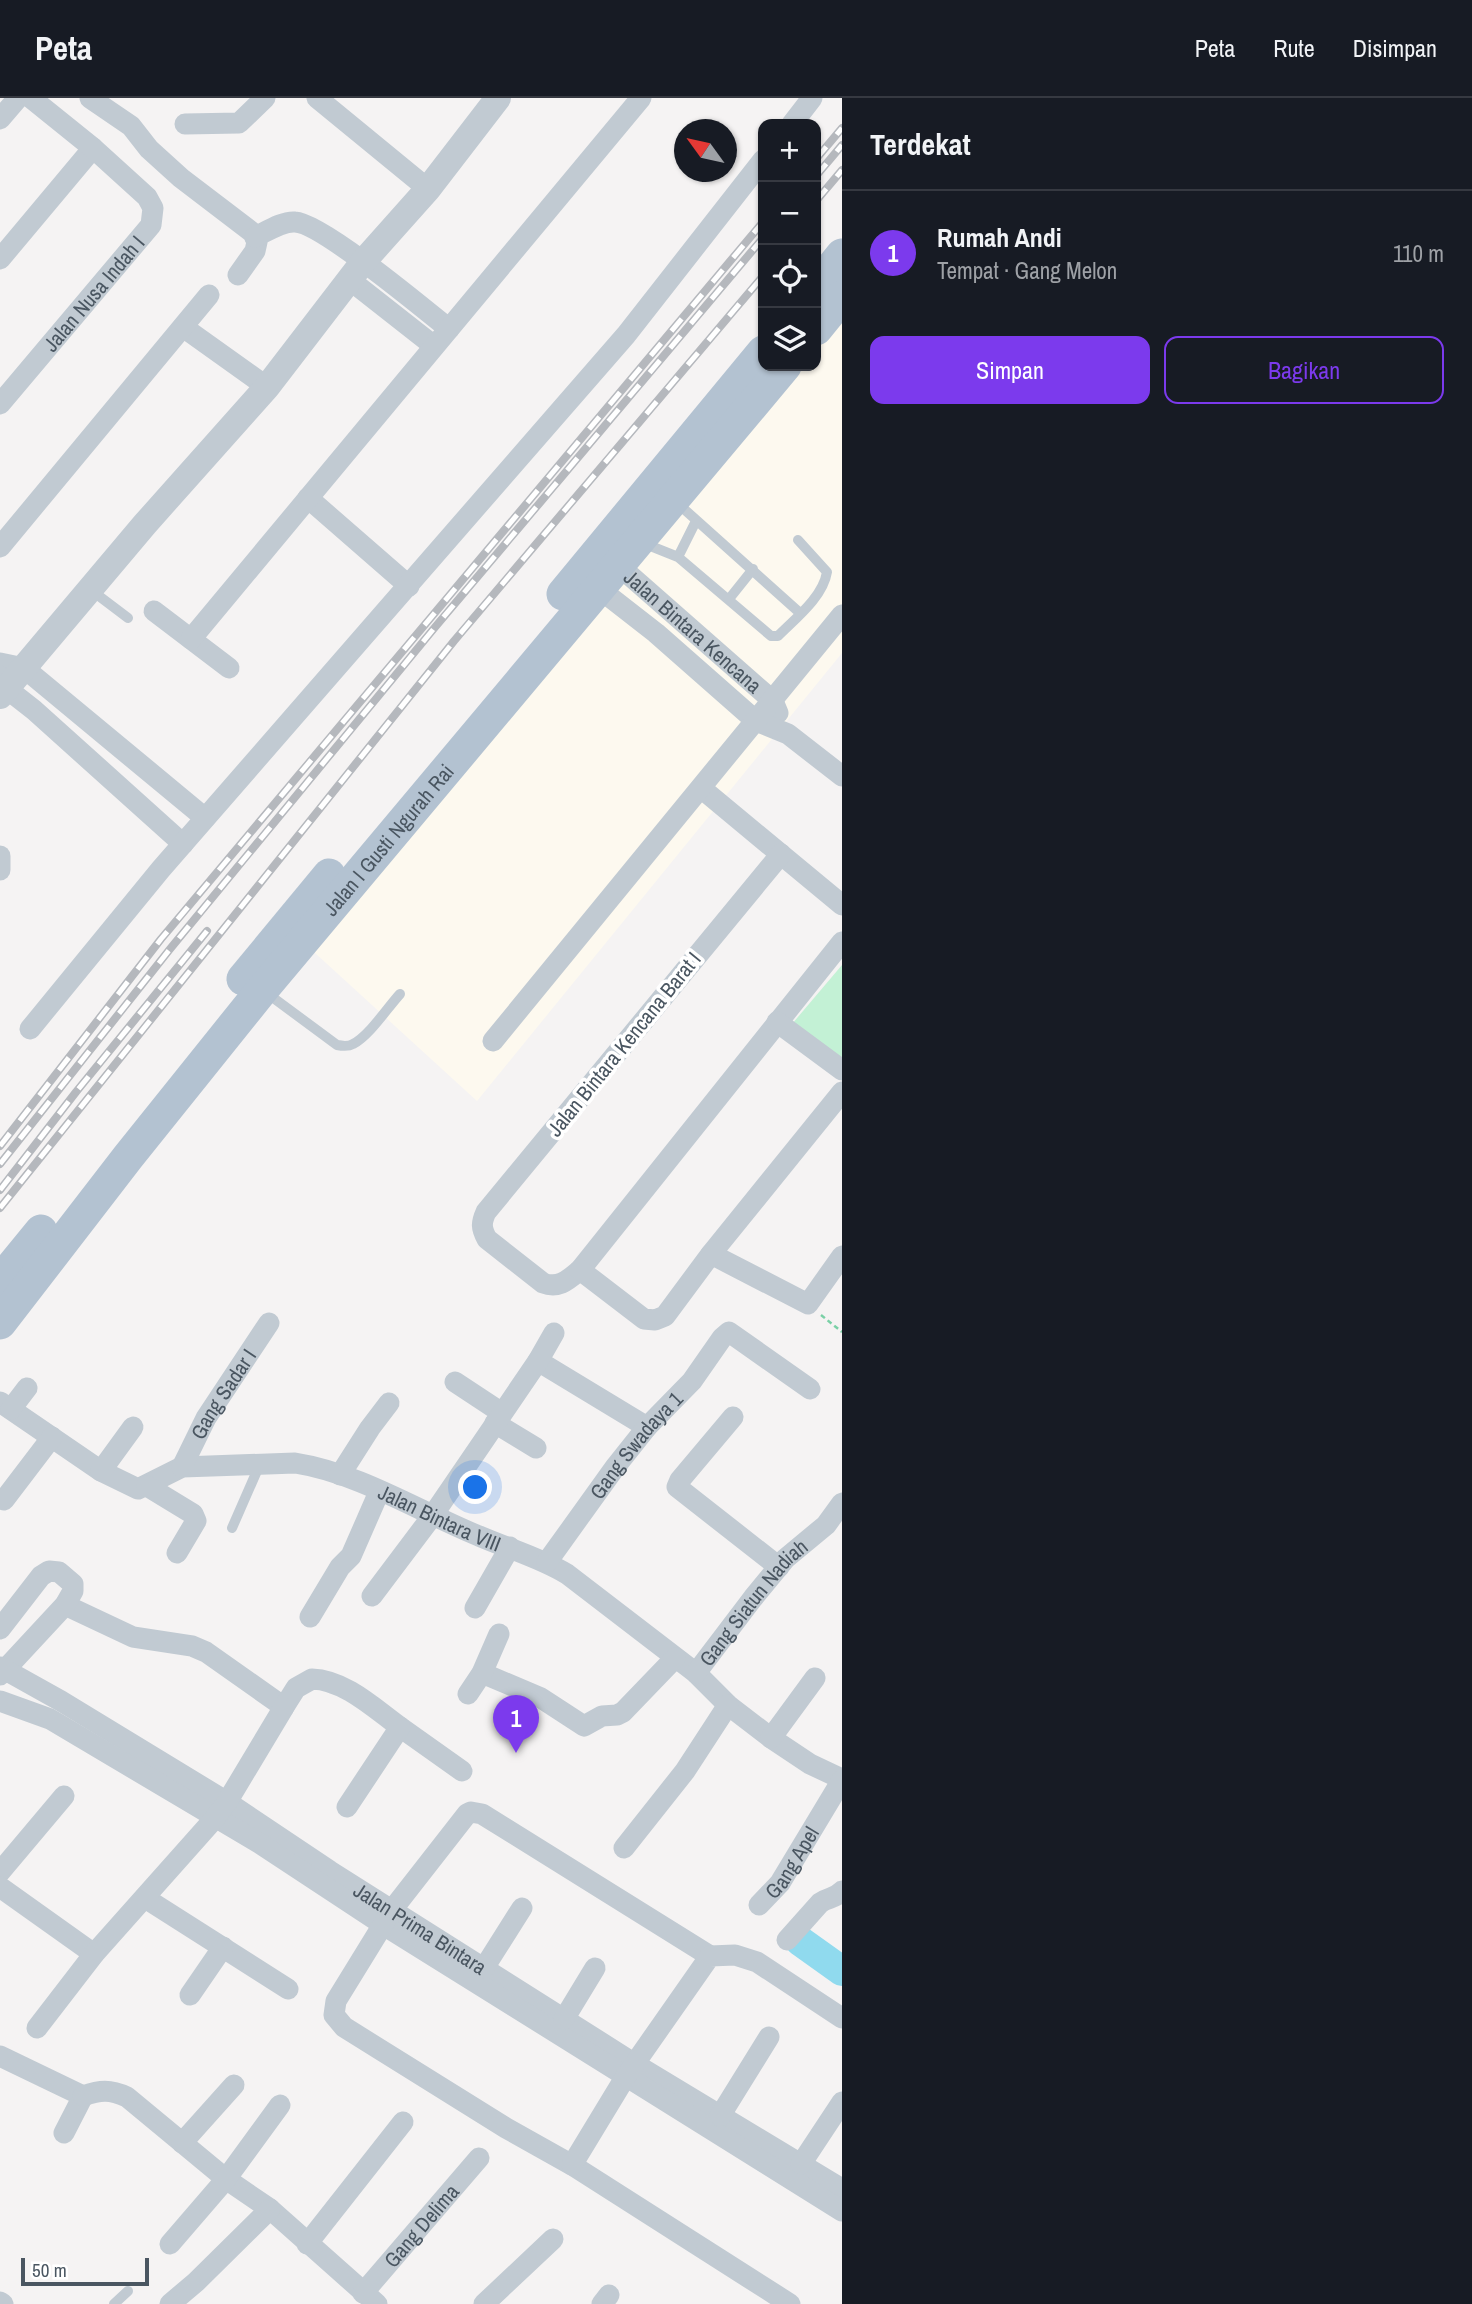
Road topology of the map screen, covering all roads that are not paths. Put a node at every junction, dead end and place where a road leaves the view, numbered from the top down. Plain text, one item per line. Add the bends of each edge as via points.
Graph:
1 (18, 98) edge
2 (31, 98) edge
3 (265, 98) edge
4 (317, 98) edge
5 (498, 98) edge
6 (641, 98) edge
7 (812, 98) edge
8 (83, 107) edge
9 (0, 119) edge
10 (796, 119) edge
11 (185, 124) dead end
12 (93, 148) junction
13 (758, 166) edge
14 (428, 189) junction
15 (255, 237) junction
16 (842, 255) edge
17 (0, 259) edge
18 (357, 271) junction
19 (238, 275) dead end
20 (821, 282) edge
21 (209, 295) dead end
22 (842, 296) edge
23 (821, 323) edge
24 (183, 327) junction
25 (449, 328) junction
26 (434, 346) junction
27 (758, 361) edge
28 (779, 371) edge
29 (267, 387) junction
30 (0, 404) edge
31 (731, 412) junction
32 (308, 498) junction
33 (673, 499) junction
34 (696, 522) junction
35 (797, 540) dead end
36 (0, 547) edge
37 (678, 557) junction
38 (618, 564) junction
39 (753, 569) junction
40 (409, 586) junction
41 (91, 590) junction
42 (729, 599) junction
43 (154, 611) dead end
44 (673, 612) junction
45 (800, 613) junction
46 (842, 615) edge
47 (128, 618) dead end
48 (656, 634) junction
49 (191, 639) junction
50 (229, 668) dead end
51 (6, 678) edge
52 (773, 701) junction
53 (756, 721) junction
54 (463, 731) junction
55 (788, 734) junction
56 (842, 776) edge
57 (701, 788) junction
58 (205, 818) junction
59 (183, 844) junction
60 (781, 854) junction
61 (0, 856) edge
62 (0, 870) edge
63 (842, 905) edge
64 (842, 942) edge
65 (262, 990) junction
66 (400, 994) dead end
67 (777, 1022) junction
68 (30, 1029) dead end
69 (493, 1041) dead end
70 (842, 1070) edge
71 (842, 1092) edge
72 (711, 1254) junction
73 (842, 1256) edge
74 (580, 1270) junction
75 (0, 1281) edge
76 (0, 1323) edge
77 (269, 1323) dead end
78 (554, 1333) dead end
79 (538, 1361) junction
80 (455, 1382) dead end
81 (27, 1388) dead end
82 (810, 1389) dead end
83 (389, 1403) dead end
84 (6, 1406) edge
85 (733, 1417) dead end
86 (498, 1418) junction
87 (133, 1427) dead end
88 (647, 1427) junction
89 (52, 1437) junction
90 (536, 1448) dead end
91 (260, 1464) junction
92 (182, 1466) junction
93 (101, 1471) junction
94 (340, 1475) junction
95 (147, 1486) junction
96 (379, 1492) junction
97 (4, 1500) dead end
98 (842, 1503) edge
99 (433, 1514) junction
100 (232, 1528) dead end
101 (510, 1547) junction
102 (177, 1553) dead end
103 (547, 1562) junction
104 (779, 1567) junction
105 (372, 1595) dead end
106 (65, 1605) junction
107 (475, 1608) dead end
108 (310, 1617) dead end
109 (0, 1629) edge
110 (499, 1634) dead end
111 (675, 1657) junction
112 (1, 1671) edge
113 (482, 1673) junction
114 (696, 1673) junction
115 (815, 1678) dead end
116 (468, 1694) dead end
117 (0, 1702) edge
118 (728, 1705) junction
119 (284, 1707) junction
120 (400, 1727) junction
121 (771, 1738) junction
122 (462, 1771) dead end
123 (842, 1780) edge
124 (64, 1796) dead end
125 (348, 1807) dead end
126 (221, 1810) junction
127 (624, 1848) dead end
128 (0, 1872) edge
129 (0, 1887) edge
130 (842, 1891) edge
131 (145, 1898) junction
132 (759, 1905) dead end
133 (522, 1908) dead end
134 (387, 1917) junction
135 (787, 1940) dead end
136 (223, 1947) junction
137 (94, 1954) junction
138 (710, 1956) junction
139 (484, 1968) junction
140 (595, 1968) dead end
141 (288, 1989) dead end
142 (190, 1995) dead end
143 (564, 2018) junction
144 (842, 2018) edge
145 (37, 2028) dead end
146 (769, 2037) dead end
147 (0, 2056) edge
148 (631, 2070) junction
149 (234, 2085) dead end
150 (83, 2096) junction
151 (842, 2102) edge
152 (280, 2105) dead end
153 (720, 2116) junction
154 (403, 2122) dead end
155 (64, 2133) dead end
156 (182, 2143) junction
157 (480, 2158) dead end
158 (802, 2164) junction
159 (572, 2165) junction
160 (226, 2179) junction
161 (842, 2189) edge
162 (270, 2209) junction
163 (842, 2211) edge
164 (553, 2238) dead end
165 (170, 2244) dead end
166 (307, 2244) junction
167 (128, 2291) dead end
168 (370, 2299) edge
169 (114, 2304) edge
170 (170, 2304) edge
171 (484, 2304) edge
172 (790, 2304) edge

1 - 9 street
2 - 8 street, Jalan Nusa Indah I
3 - 11 street via 239,123
4 - 14 street
5 - 14 street
6 - 25 street
7 - 10 street
8 - 12 street, Jalan Nusa Indah I
8 - 15 street via 131,126 149,149
12 - 17 street
12 - 30 street, Jalan Nusa Indah I via 147,197 153,208 151,225
13 - 40 street via 626,335
14 - 18 street
15 - 18 street via 295,222 307,226
15 - 19 street via 255,251
16 - 20 main road
18 - 25 street
18 - 26 street
18 - 29 street
21 - 24 street
22 - 23 main road
24 - 29 street
24 - 36 street
25 - 26 street
26 - 32 street
27 - 31 main road, Jalan I Gusti Ngurah Rai
28 - 31 main road, Jalan I Gusti Ngurah Rai
29 - 41 street
31 - 33 main road, Jalan I Gusti Ngurah Rai
31 - 54 main road, Jalan I Gusti Ngurah Rai
32 - 40 street
32 - 49 street
33 - 34 lane
33 - 38 main road, Jalan I Gusti Ngurah Rai
34 - 37 lane
34 - 39 lane
35 - 45 lane via 827,572 821,590
37 - 38 lane
37 - 42 lane
38 - 44 street, Jalan Bintara Kencana
38 - 48 street, Jalan Bintara Kencana
38 - 54 main road, Jalan I Gusti Ngurah Rai
39 - 42 lane
39 - 45 lane
40 - 58 street
41 - 47 lane
41 - 51 street
42 - 45 lane via 771,636 778,636
43 - 49 street
44 - 48 street
44 - 52 street, Jalan Bintara Kencana
46 - 52 street
48 - 53 street, Jalan Bintara Kencana
49 - 50 street
51 - 58 street
51 - 59 street via 34,710
52 - 53 street
52 - 55 street, Jalan Bintara Kencana
53 - 55 street, Jalan Bintara Kencana
53 - 57 street
54 - 65 main road, Jalan I Gusti Ngurah Rai
54 - 75 main road, Jalan I Gusti Ngurah Rai via 272,943
55 - 56 street, Jalan Bintara Kencana
57 - 60 street
57 - 69 street
58 - 59 street
59 - 68 street
60 - 63 street
60 - 74 street, Jalan Bintara Kencana Barat I via 486,1212 482,1230 488,1239 543,1283 560,1285
61 - 62 street
64 - 67 street
65 - 66 lane via 344,1046 362,1037
65 - 76 main road, Jalan I Gusti Ngurah Rai
67 - 70 street
67 - 74 street
71 - 72 street
72 - 73 street via 808,1304
72 - 74 street via 672,1308 655,1320 644,1319
77 - 92 street, Gang Sadar I via 206,1418
78 - 79 street
79 - 86 street
79 - 88 street
80 - 86 street
81 - 84 street
82 - 88 street, Gang Swadaya 1 via 729,1332 692,1381
83 - 94 street
84 - 89 street
85 - 104 street via 677,1487
86 - 90 street
86 - 99 street
87 - 93 street
88 - 103 street, Gang Swadaya 1
89 - 93 street
89 - 97 street
91 - 92 street, Jalan Bintara VIII
91 - 94 street, Jalan Bintara VIII via 304,1464
91 - 100 lane
92 - 95 street, Jalan Bintara VIII
93 - 95 street via 133,1488
94 - 96 street, Jalan Bintara VIII
95 - 102 street via 193,1514 195,1521
96 - 99 street, Jalan Bintara VIII
96 - 108 street via 351,1556
98 - 104 street, Gang Siatun Nadiah via 826,1525
99 - 101 street, Jalan Bintara VIII
99 - 105 street
101 - 103 street, Jalan Bintara VIII
101 - 107 street
103 - 111 street, Jalan Bintara VIII
104 - 114 street, Gang Siatun Nadiah
106 - 109 street via 73,1584 59,1572 49,1571
106 - 112 street
106 - 119 street via 133,1637 206,1652
110 - 113 street
111 - 113 street via 623,1712 589,1724
111 - 114 street, Jalan Bintara VIII
112 - 126 street, Jalan Prima Bintara via 61,1701
113 - 116 street
114 - 118 street, Jalan Bintara VIII
115 - 121 street
117 - 126 street, Jalan Prima Bintara via 50,1719
118 - 121 street, Jalan Bintara VIII
118 - 127 street via 685,1771
119 - 120 street via 304,1682 320,1679 352,1693
119 - 126 street
120 - 122 street
120 - 125 street
121 - 123 street, Jalan Bintara VIII
123 - 132 street, Gang Apel via 779,1883
124 - 128 street
126 - 131 street
126 - 134 street, Jalan Prima Bintara
129 - 137 street
130 - 135 street via 820,1903
131 - 136 street
131 - 137 street
133 - 139 street
134 - 138 street via 467,1814 476,1812
134 - 139 street, Jalan Prima Bintara
134 - 148 street, Jalan Prima Bintara
134 - 159 street via 336,2001 337,2021
136 - 141 street
136 - 142 street
137 - 145 street
138 - 144 street via 735,1955 757,1962
138 - 148 street
139 - 143 street, Jalan Prima Bintara
140 - 143 street
143 - 148 street, Jalan Prima Bintara
146 - 153 street
147 - 150 street
148 - 153 street, Jalan Prima Bintara
148 - 159 street
148 - 163 street, Jalan Prima Bintara
149 - 156 street
150 - 155 street
150 - 156 street via 113,2090
151 - 158 street
152 - 160 street
153 - 158 street, Jalan Prima Bintara
154 - 166 street
156 - 160 street
157 - 168 street, Gang Delima
158 - 161 street, Jalan Prima Bintara
159 - 172 street
160 - 162 street
160 - 165 street
162 - 166 street
162 - 170 street
164 - 171 street
166 - 168 street
167 - 169 lane

